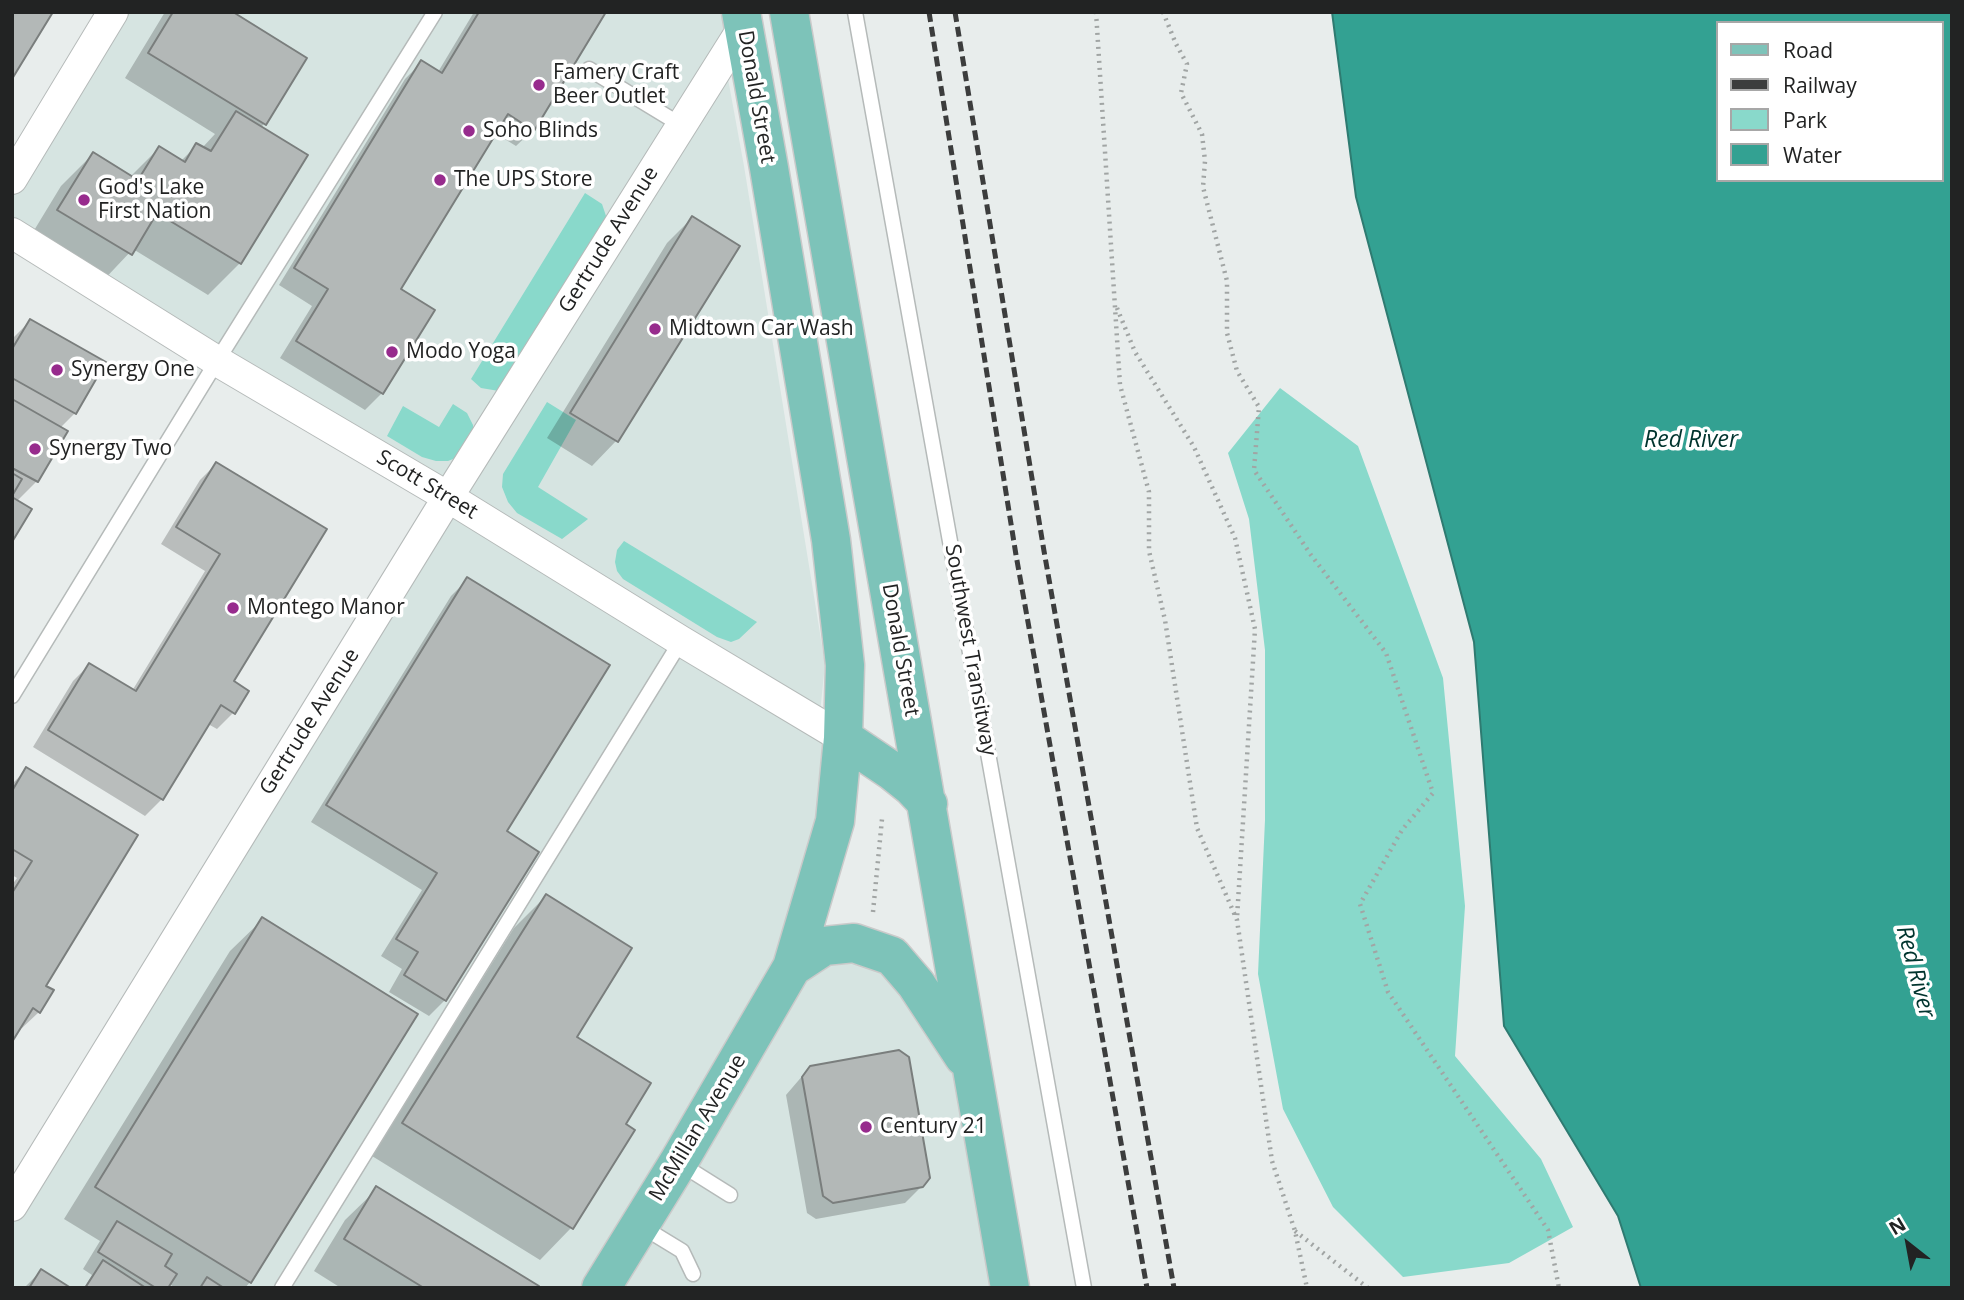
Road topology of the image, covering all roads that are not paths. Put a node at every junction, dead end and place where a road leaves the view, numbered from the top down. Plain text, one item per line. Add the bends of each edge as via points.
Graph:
1 (113, 12) edge
2 (435, 12) edge
3 (789, 12) edge
4 (855, 12) edge
5 (742, 19) edge
6 (589, 69) dead end
7 (681, 125) junction
8 (12, 179) edge
9 (12, 233) edge
10 (217, 360) junction
11 (448, 497) junction
12 (681, 641) junction
13 (12, 696) edge
14 (843, 738) junction
15 (928, 804) junction
16 (792, 967) junction
17 (973, 1070) junction
18 (678, 1163) junction
19 (730, 1195) dead end
20 (12, 1206) edge
21 (640, 1225) junction
22 (693, 1274) dead end
23 (282, 1288) edge
24 (601, 1288) edge
25 (1010, 1288) edge
26 (1084, 1288) edge

1 - 8 street
2 - 10 lane
3 - 15 main road, Donald Street
4 - 26 lane, Southwest Transitway
5 - 7 street, Gertrude Avenue
5 - 14 main road, Donald Street via 831,540 845,665
6 - 7 lane
7 - 11 street, Gertrude Avenue
9 - 10 street, Scott Street
10 - 11 street, Scott Street
10 - 13 lane
11 - 12 street, Scott Street
11 - 20 street, Gertrude Avenue
12 - 14 street, Scott Street
12 - 23 lane
14 - 15 main road via 892,771
14 - 16 main road, Donald Street via 835,821
15 - 17 main road, Donald Street
16 - 17 main road via 824,946 854,943 892,956
16 - 18 main road, McMillan Avenue
17 - 25 main road, Donald Street
18 - 19 lane
18 - 21 main road, McMillan Avenue
21 - 22 lane via 682,1251
21 - 24 main road, McMillan Avenue

